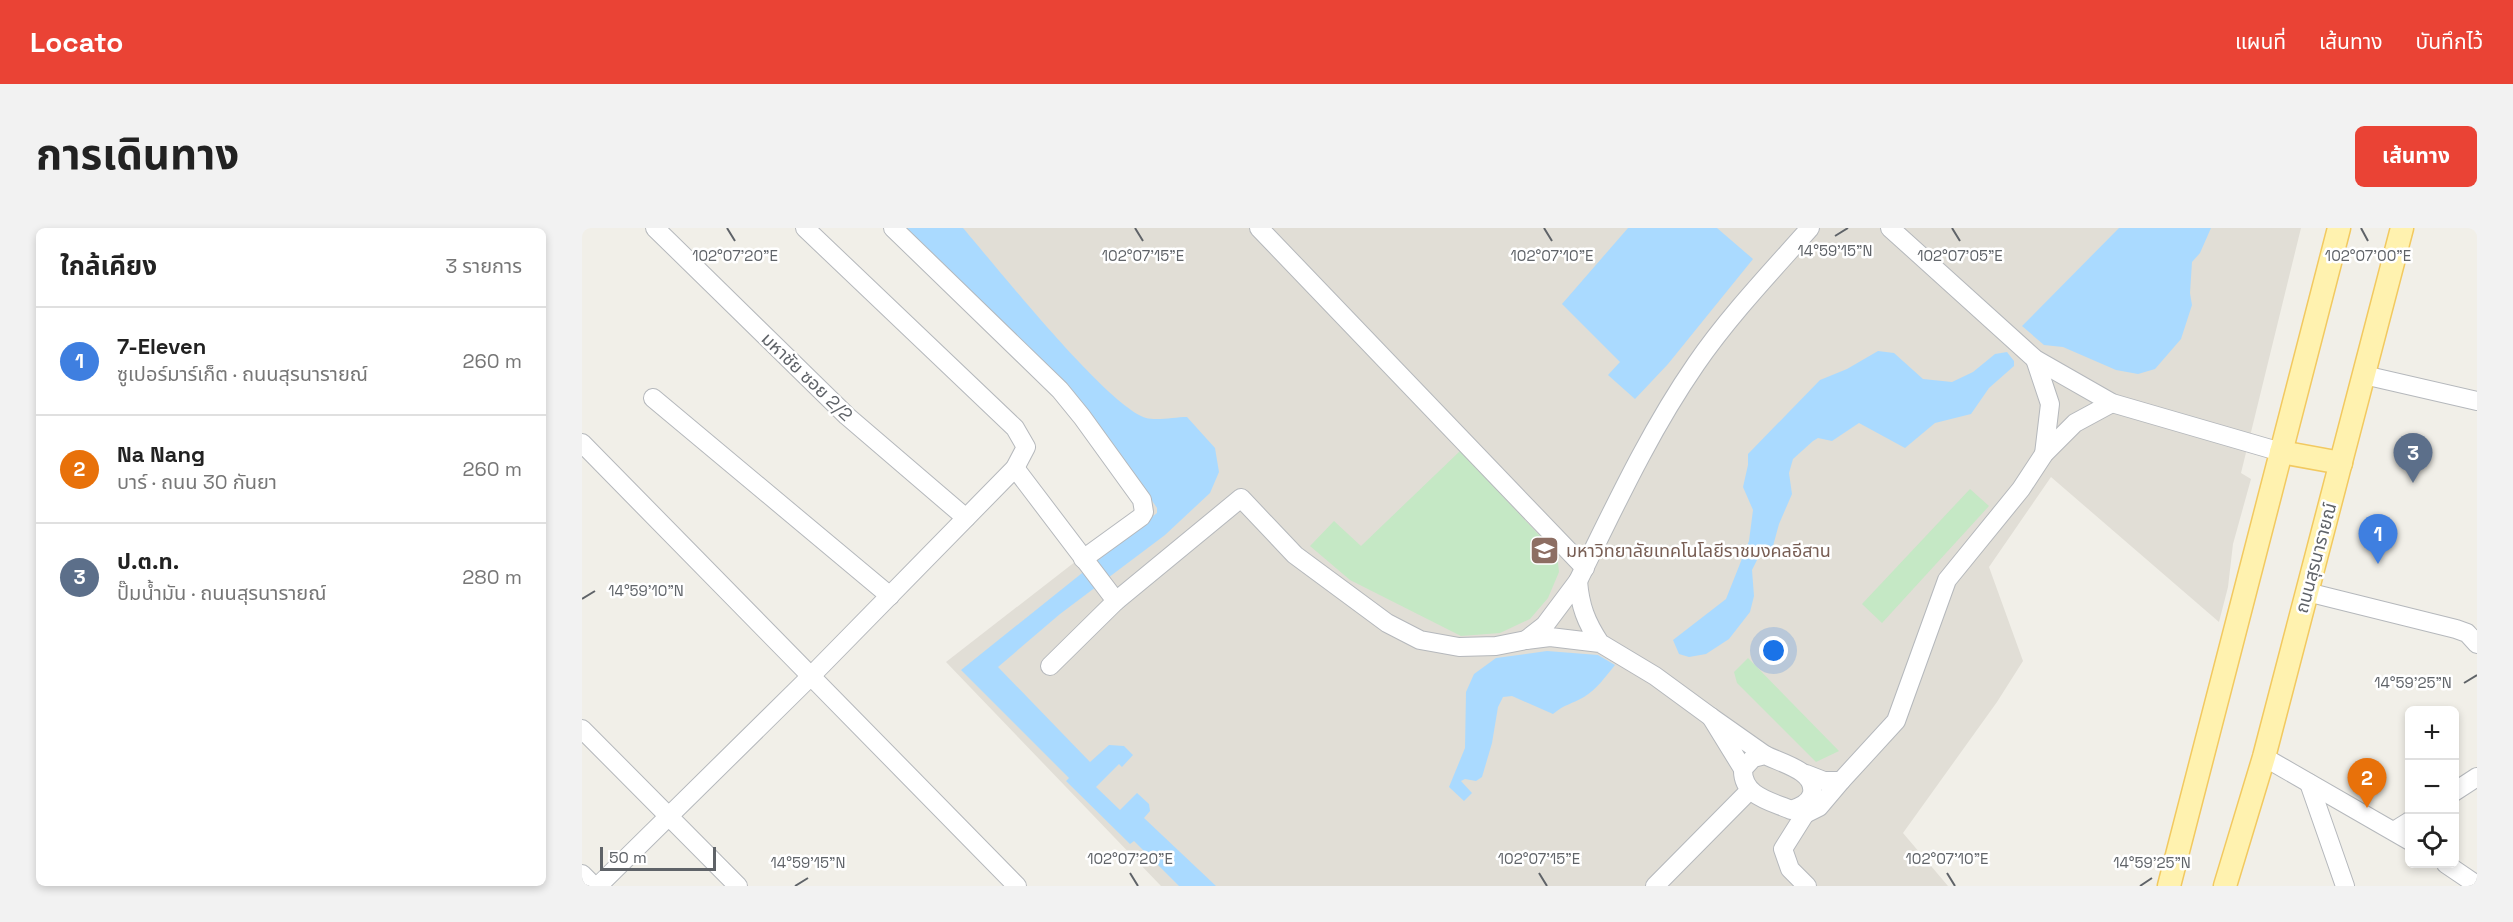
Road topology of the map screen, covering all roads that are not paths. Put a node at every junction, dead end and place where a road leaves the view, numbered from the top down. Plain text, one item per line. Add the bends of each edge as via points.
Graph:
1 (655, 228) edge
2 (805, 228) edge
3 (892, 228) edge
4 (1260, 228) edge
5 (1810, 228) edge
6 (1890, 228) edge
7 (2339, 228) edge
8 (2402, 228) edge
9 (2035, 359) junction
10 (2364, 375) junction
11 (653, 398) dead end
12 (2477, 401) edge
13 (2112, 403) junction
14 (582, 443) edge
15 (2282, 452) junction
16 (2044, 454) junction
17 (2341, 463) junction
18 (1015, 468) junction
19 (966, 518) junction
20 (1083, 560) junction
21 (1582, 575) junction
22 (2307, 592) junction
23 (890, 596) junction
24 (1116, 601) junction
25 (1526, 640) junction
26 (1600, 643) junction
27 (2477, 644) edge
28 (1050, 666) dead end
29 (810, 678) junction
30 (1711, 717) junction
31 (582, 729) edge
32 (1765, 755) junction
33 (2264, 757) junction
34 (1743, 769) junction
35 (1806, 774) junction
36 (2477, 777) edge
37 (1841, 781) junction
38 (2309, 783) junction
39 (2459, 789) edge
40 (1749, 791) junction
41 (1798, 812) junction
42 (670, 817) junction
43 (2402, 836) edge
44 (2452, 868) edge
45 (582, 874) edge
46 (2477, 885) edge
47 (596, 886) edge
48 (738, 886) edge
49 (1017, 886) edge
50 (1655, 886) edge
51 (1808, 886) edge
52 (2169, 886) edge
53 (2225, 886) edge
54 (2344, 886) edge

1 - 19 street, มหาชัย ซอย 2/2 via 847,416
2 - 18 street via 1015,428 1026,447
3 - 20 street via 1060,390 1142,500 1141,517
4 - 21 street
5 - 21 street via 1696,364 1664,415
6 - 9 street
7 - 15 main road
8 - 10 main road, ถนนสุรนารายณ์
9 - 13 street
9 - 16 street via 2050,404
10 - 12 street
10 - 17 main road, ถนนสุรนารายณ์
11 - 23 street
13 - 15 street
13 - 16 street via 2075,423
14 - 29 street
15 - 17 main road
15 - 52 main road
16 - 37 street via 2021,489 1947,580 1896,721
17 - 22 main road, ถนนสุรนารายณ์
18 - 19 street
18 - 20 street
19 - 23 street
20 - 24 street
21 - 25 street via 1545,625
21 - 26 street via 1580,606
22 - 27 street via 2456,629 2467,633
22 - 33 main road, ถนนสุรนารายณ์
23 - 29 street
24 - 25 street via 1240,498 1295,555 1387,623 1420,640 1459,647
24 - 28 street
25 - 26 street
26 - 30 street via 1655,676
29 - 42 street
29 - 49 street
30 - 32 street
30 - 34 street
31 - 42 street
32 - 34 street via 1753,758
32 - 35 street
33 - 38 street
33 - 53 main road, ถนนสุรนารายณ์
34 - 40 street via 1742,781
35 - 37 street via 1824,781
35 - 41 street via 1813,784 1811,797
36 - 39 street
37 - 41 street via 1819,807
38 - 43 street
38 - 54 street
40 - 41 street
40 - 50 street
41 - 51 street via 1783,849 1790,869
42 - 47 street
42 - 48 street
44 - 46 street
45 - 47 street

